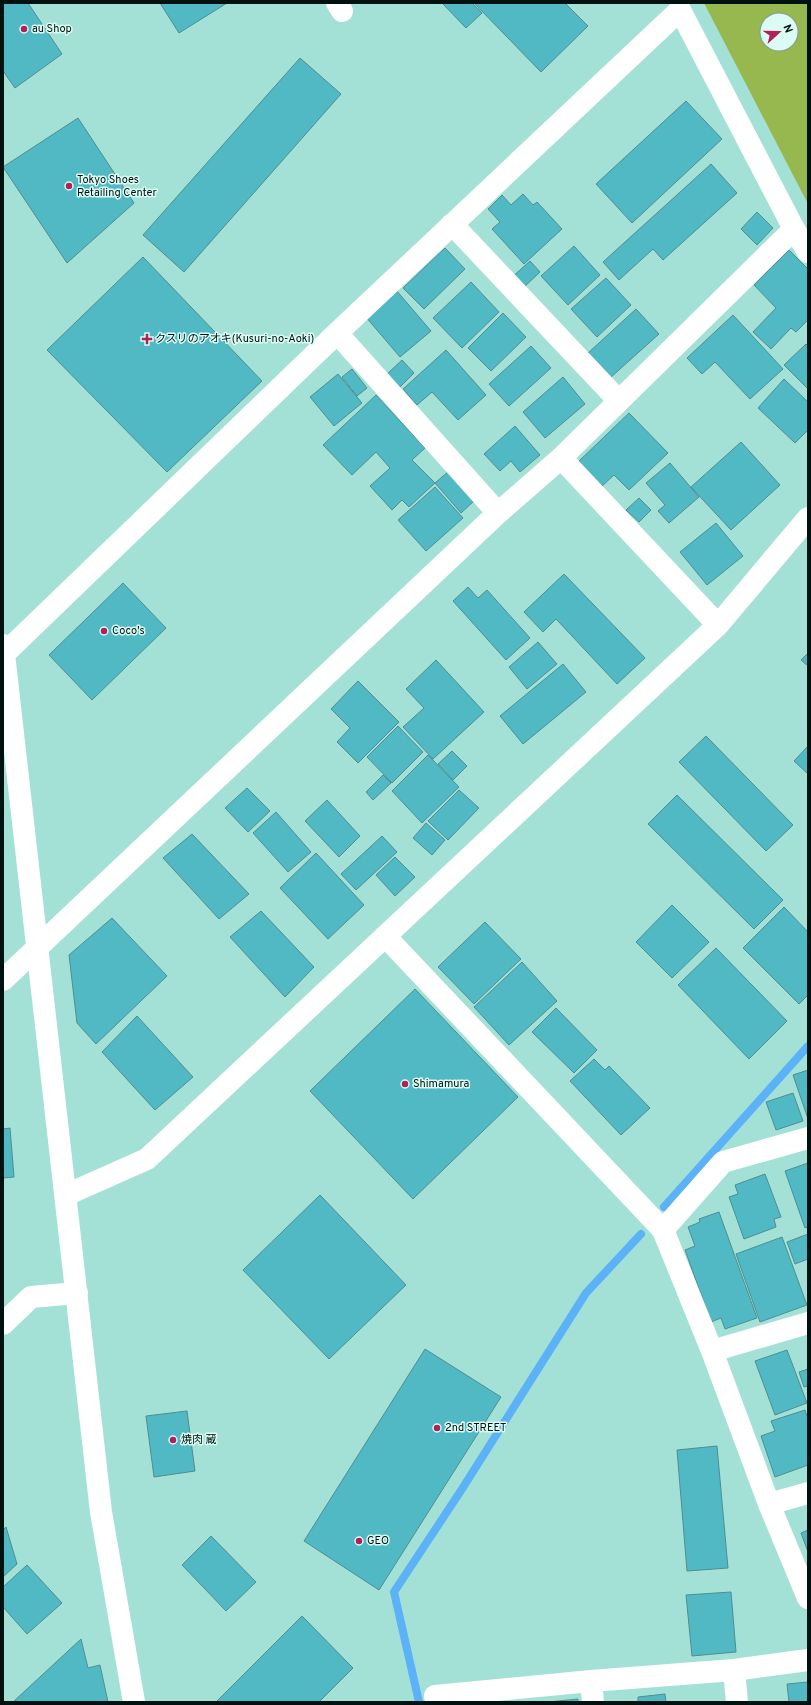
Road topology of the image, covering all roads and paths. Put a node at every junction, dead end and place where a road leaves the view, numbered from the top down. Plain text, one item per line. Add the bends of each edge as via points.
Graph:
1 (452, 224) junction
2 (794, 228) junction
3 (808, 252) edge
4 (337, 333) junction
5 (619, 401) junction
6 (561, 458) junction
7 (498, 513) junction
8 (808, 518) edge
9 (718, 625) junction
10 (4, 650) edge
11 (11, 791) edge
12 (385, 936) junction
13 (36, 949) junction
14 (3, 980) edge
15 (808, 1138) edge
16 (66, 1195) junction
17 (663, 1230) junction
18 (77, 1293) junction
19 (808, 1323) edge
20 (3, 1324) edge
21 (712, 1351) junction
22 (808, 1493) edge
23 (769, 1504) junction
24 (808, 1598) edge
25 (808, 1660) edge
26 (734, 1670) junction
27 (591, 1681) junction
28 (134, 1702) edge
29 (436, 1702) edge
30 (593, 1702) edge
31 (737, 1702) edge

1 - 2 street via 680,10
1 - 4 street
1 - 5 street
2 - 3 street
2 - 5 street
4 - 7 street
4 - 10 street
5 - 6 street
6 - 7 street
6 - 9 street
7 - 13 street
8 - 9 street
9 - 12 street
10 - 11 street
11 - 13 street
12 - 16 street via 147,1159
12 - 17 street
13 - 14 street
13 - 16 street
15 - 17 street via 723,1162
16 - 18 street
17 - 21 street
18 - 20 street via 31,1297
18 - 28 street via 101,1512
19 - 21 street
21 - 23 street
22 - 23 street
23 - 24 street
25 - 26 street
26 - 27 street
26 - 31 street
27 - 29 street via 435,1696
27 - 30 street

